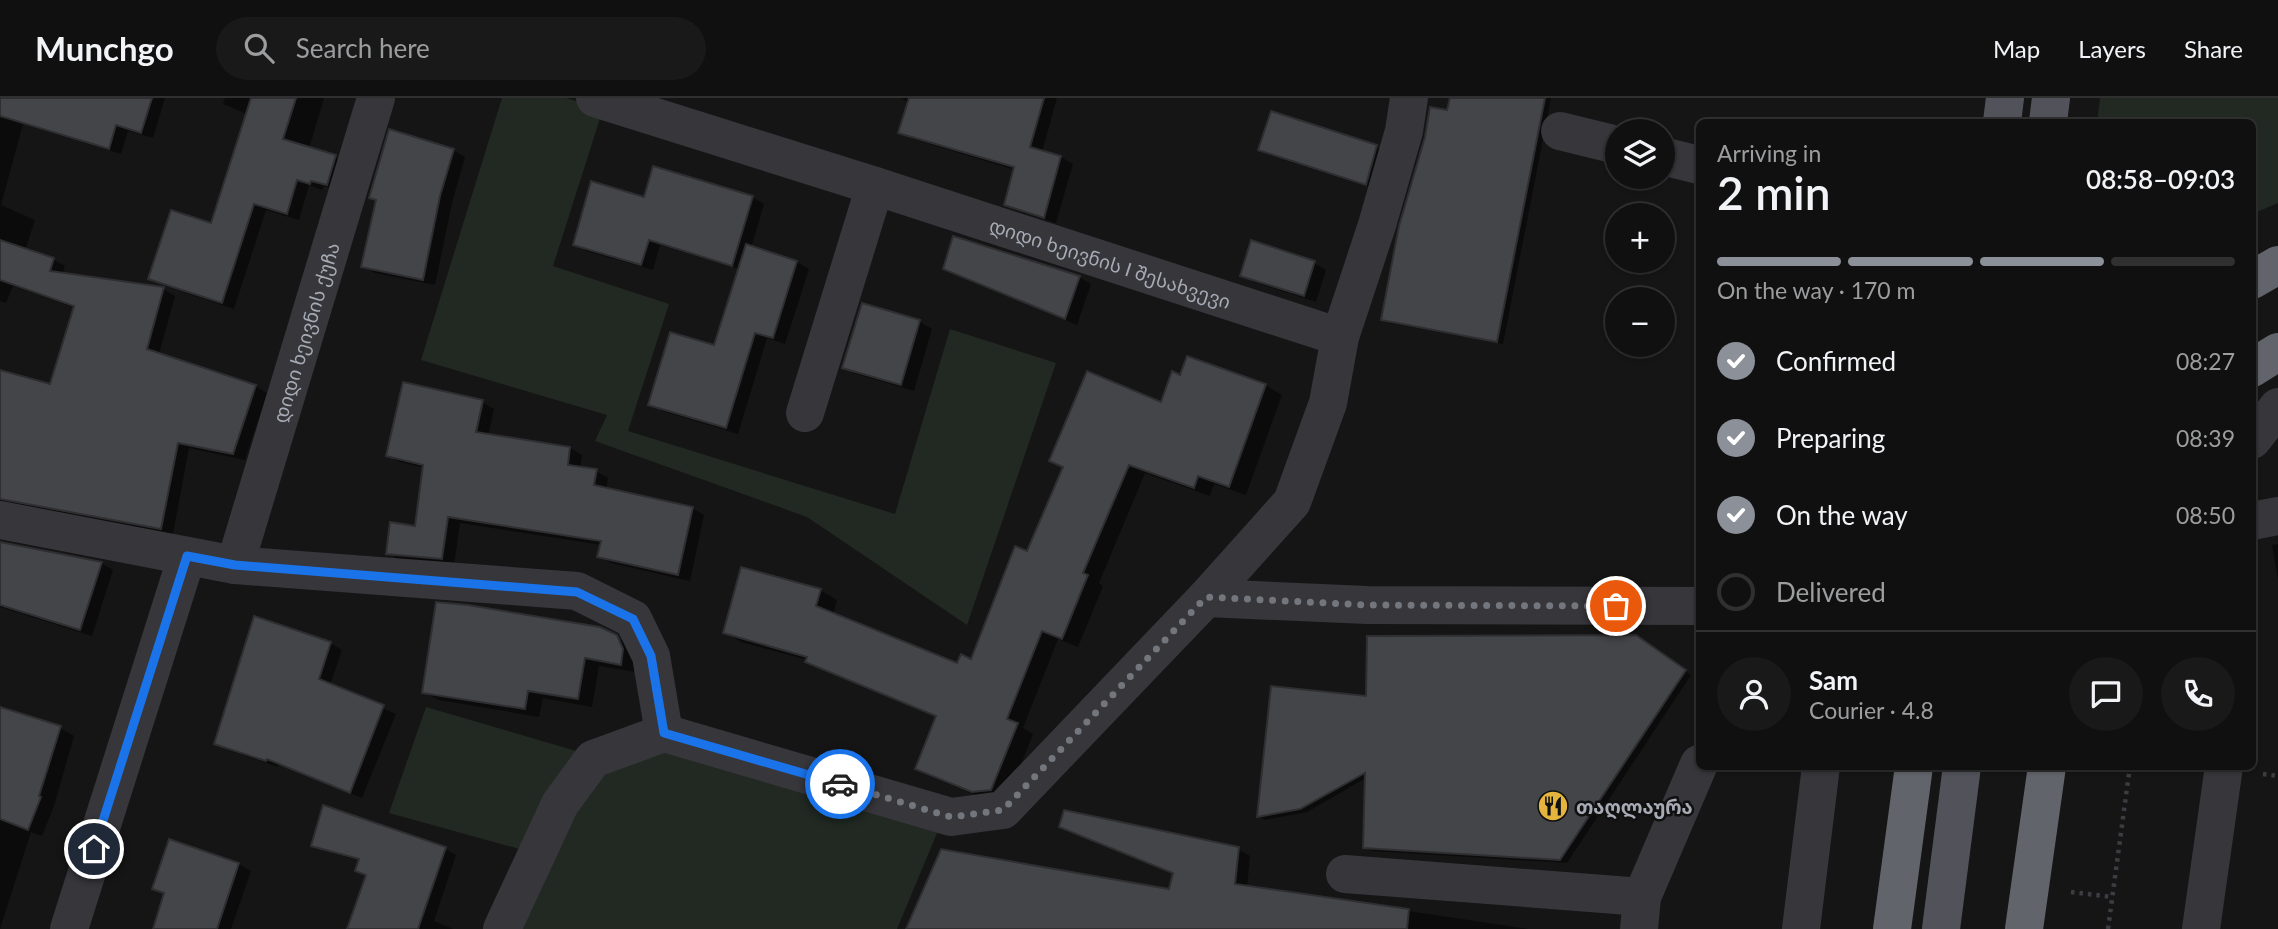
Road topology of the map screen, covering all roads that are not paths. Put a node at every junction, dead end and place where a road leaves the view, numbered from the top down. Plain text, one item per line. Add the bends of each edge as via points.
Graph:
1 (376, 98) edge
2 (595, 98) edge
3 (1409, 98) edge
4 (2006, 98) edge
5 (2051, 98) edge
6 (2002, 119) edge
7 (2048, 119) edge
8 (1560, 131) dead end
9 (1605, 142) edge
10 (1675, 159) edge
11 (1696, 164) edge
12 (875, 186) junction
13 (1340, 337) junction
14 (2278, 352) edge
15 (2256, 366) edge
16 (2278, 407) edge
17 (805, 413) dead end
18 (2256, 435) edge
19 (2278, 516) edge
20 (0, 520) edge
21 (2256, 520) edge
22 (187, 556) junction
23 (235, 565) junction
24 (1206, 597) junction
25 (1696, 606) edge
26 (664, 733) junction
27 (1697, 770) edge
28 (1821, 770) edge
29 (1913, 770) edge
30 (1961, 770) edge
31 (2047, 770) edge
32 (2223, 770) edge
33 (1345, 874) dead end
34 (1641, 913) edge
35 (69, 929) edge
36 (502, 929) edge
37 (1801, 929) edge
38 (1892, 929) edge
39 (1941, 929) edge
40 (2024, 929) edge
41 (2201, 929) edge

1 - 23 street, დიდი ხეივნის ქუჩა
2 - 12 street, დიდი ხეივნის I შესახვევი
3 - 13 street via 1377,225
4 - 6 main road
5 - 7 main road
8 - 9 street
10 - 11 street
12 - 13 street, დიდი ხეივნის I შესახვევი
12 - 17 street
13 - 24 street via 1328,403 1292,502
14 - 15 highway
16 - 18 street
19 - 21 street
20 - 22 street
22 - 23 street
22 - 35 street
23 - 26 street via 577,592 633,619 651,656
24 - 25 street via 1367,605
24 - 26 street via 1003,810 951,817
26 - 36 street via 593,759 560,804
27 - 34 street
28 - 37 street
29 - 38 highway
30 - 39 main road
31 - 40 highway
32 - 41 street
33 - 34 street

